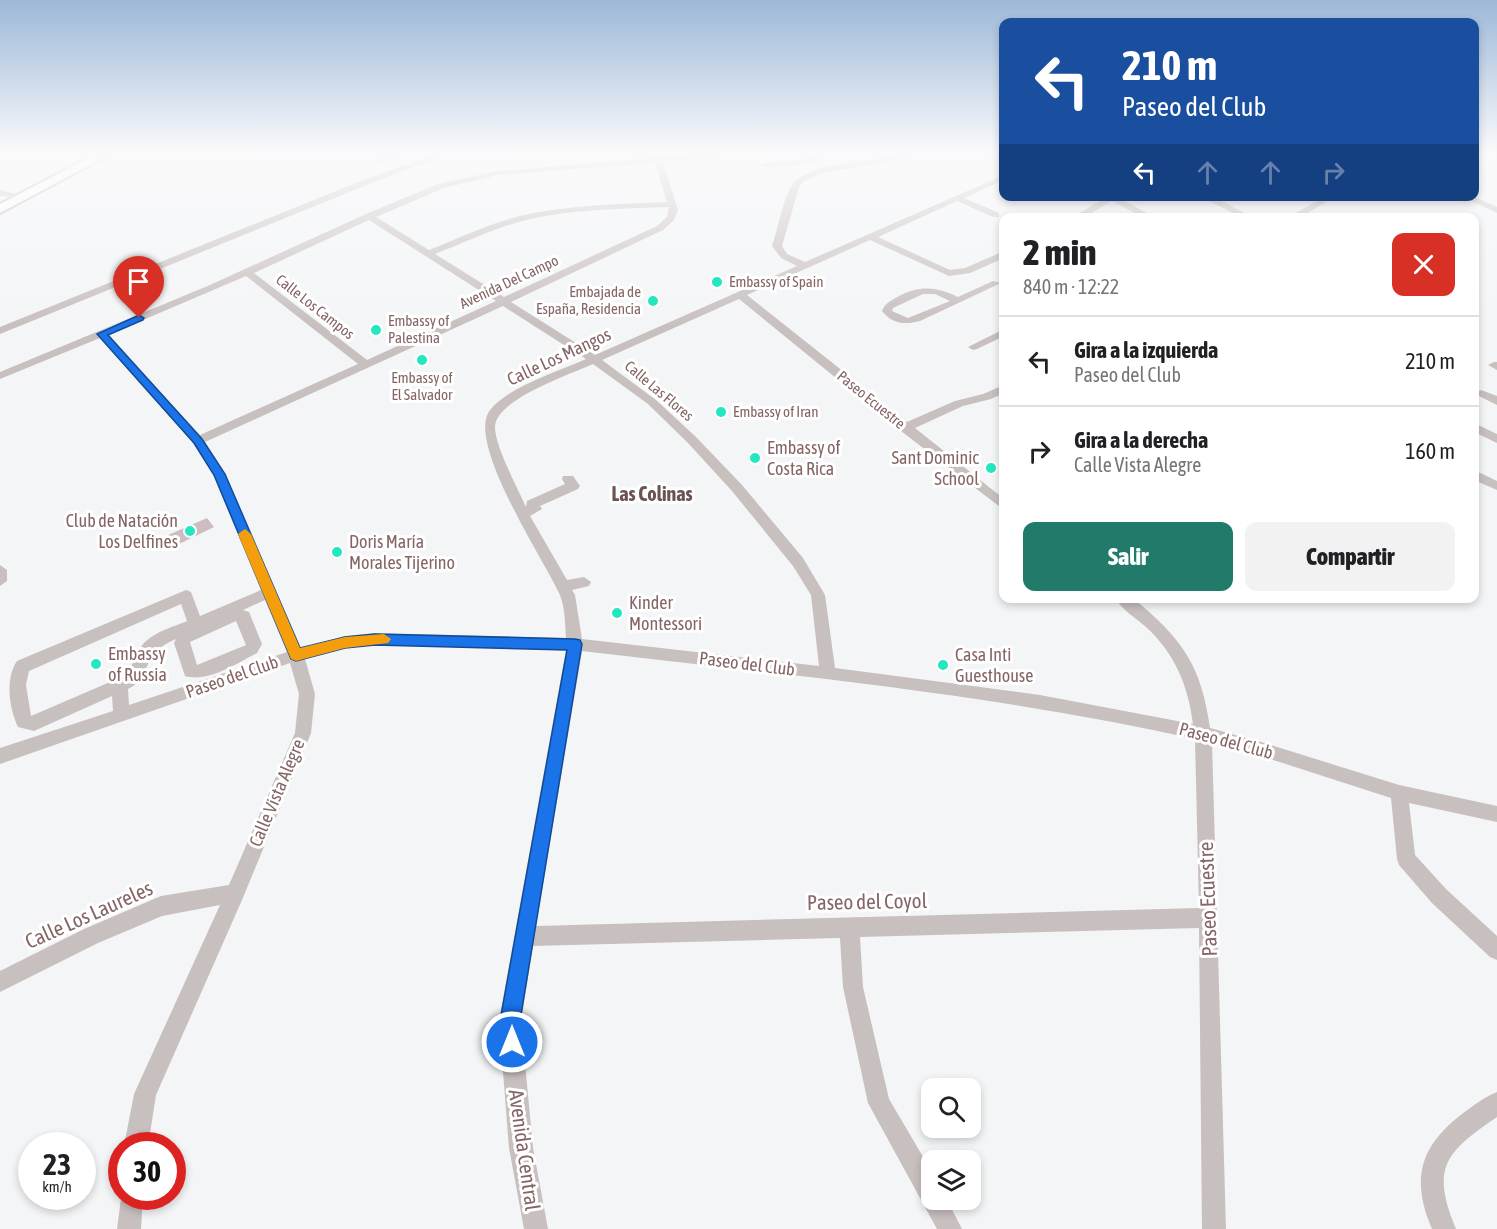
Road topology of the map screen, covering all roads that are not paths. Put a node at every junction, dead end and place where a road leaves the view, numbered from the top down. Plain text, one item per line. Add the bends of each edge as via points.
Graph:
1 (292, 212) edge
2 (377, 212) edge
3 (564, 212) edge
4 (672, 212) edge
5 (787, 212) edge
6 (923, 212) edge
7 (990, 212) edge
8 (996, 215) dead end
9 (369, 216) junction
10 (869, 236) junction
11 (429, 253) junction
12 (999, 256) edge
13 (804, 265) junction
14 (247, 272) junction
15 (949, 273) junction
16 (996, 283) dead end
17 (938, 291) junction
18 (740, 294) junction
19 (956, 300) junction
20 (505, 301) junction
21 (0, 331) edge
22 (102, 334) junction
23 (999, 334) edge
24 (973, 347) dead end
25 (595, 360) junction
26 (366, 365) junction
27 (0, 376) edge
28 (999, 391) edge
29 (1481, 393) dead end
30 (1497, 401) edge
31 (905, 428) junction
32 (1479, 430) edge
33 (1494, 434) edge
34 (198, 441) junction
35 (1479, 477) edge
36 (568, 479) dead end
37 (1497, 486) edge
38 (999, 502) edge
39 (522, 514) junction
40 (0, 570) edge
41 (0, 581) edge
42 (584, 582) dead end
43 (564, 586) junction
44 (270, 592) junction
45 (1128, 603) edge
46 (197, 627) junction
47 (575, 644) junction
48 (296, 655) junction
49 (827, 673) junction
50 (120, 685) junction
51 (121, 715) junction
52 (33, 724) junction
53 (1204, 734) junction
54 (34, 744) junction
55 (0, 756) edge
56 (1399, 793) junction
57 (1497, 814) edge
58 (235, 893) junction
59 (1209, 918) junction
60 (849, 926) junction
61 (526, 936) junction
62 (1497, 950) edge
63 (0, 982) edge
64 (1497, 1103) edge
65 (138, 1132) edge
66 (921, 1177) edge
67 (130, 1210) edge
68 (940, 1210) edge
69 (129, 1229) edge
70 (536, 1229) edge
71 (950, 1229) edge
72 (1214, 1229) edge
73 (1444, 1229) edge

1 - 21 street
2 - 9 street
3 - 11 street via 496,227
4 - 20 street, Avenida Del Campo via 672,218 660,228
5 - 13 street via 777,246 784,256
6 - 10 street, Calle Los Mangos
7 - 8 street
9 - 11 street, Calle Las Flores
9 - 14 street
10 - 13 street, Calle Los Mangos
10 - 15 street
11 - 20 street, Calle Las Flores
12 - 15 street via 967,271
13 - 18 street, Calle Los Mangos
14 - 22 street
14 - 26 street, Calle Los Campos
15 - 17 street
16 - 19 street
17 - 19 street
17 - 19 street via 922,290 889,306 887,311 895,318 910,320
18 - 25 street, Calle Los Mangos
18 - 31 street, Paseo Ecuestre
20 - 25 street, Calle Las Flores
20 - 26 street, Avenida Del Campo
22 - 27 street
22 - 34 street, Calle Vista Alegre
23 - 24 street
25 - 39 street, Calle Los Mangos via 528,389 494,413 489,426 493,446
25 - 49 street, Calle Las Flores via 652,402 692,440 798,562 818,595
26 - 34 street, Avenida Del Campo
28 - 31 street via 959,403
29 - 30 street
31 - 38 street, Paseo Ecuestre
32 - 33 street
34 - 44 street, Calle Vista Alegre via 219,474
35 - 37 street
36 - 39 street via 573,486 532,504 535,509
39 - 43 street, Calle Los Mangos
40 - 41 street
42 - 43 street
43 - 47 street, Calle Los Mangos
44 - 46 street
44 - 48 street, Calle Vista Alegre
45 - 53 street, Paseo Ecuestre via 1175,647 1188,672
46 - 46 street via 182,643 191,671 200,672 254,646 244,616
46 - 50 street via 161,639 148,648 136,675
46 - 52 street via 186,596 23,666 17,678 24,722
47 - 48 street, Paseo del Club via 375,639 345,642
47 - 49 street, Paseo del Club
47 - 61 street, Avenida Central
48 - 51 street, Paseo del Club
48 - 58 street, Calle Vista Alegre via 307,694 303,733
49 - 53 street, Paseo del Club via 1040,702
50 - 51 street
50 - 52 street
51 - 54 street, Paseo del Club
52 - 54 street
53 - 56 street, Paseo del Club
53 - 59 street, Paseo Ecuestre
54 - 55 street, Paseo del Club
56 - 57 street, Paseo del Club
56 - 62 street via 1406,859
58 - 63 street, Calle Los Laureles via 162,906 90,936
58 - 65 street, Calle Vista Alegre via 145,1094
59 - 60 street, Paseo del Coyol
59 - 72 street, Paseo Ecuestre
60 - 61 street, Paseo del Coyol
60 - 66 street via 853,987 879,1103
61 - 70 street, Avenida Central via 510,1021 521,1148
64 - 73 street via 1464,1126 1436,1157 1432,1187
67 - 69 street
68 - 71 street

